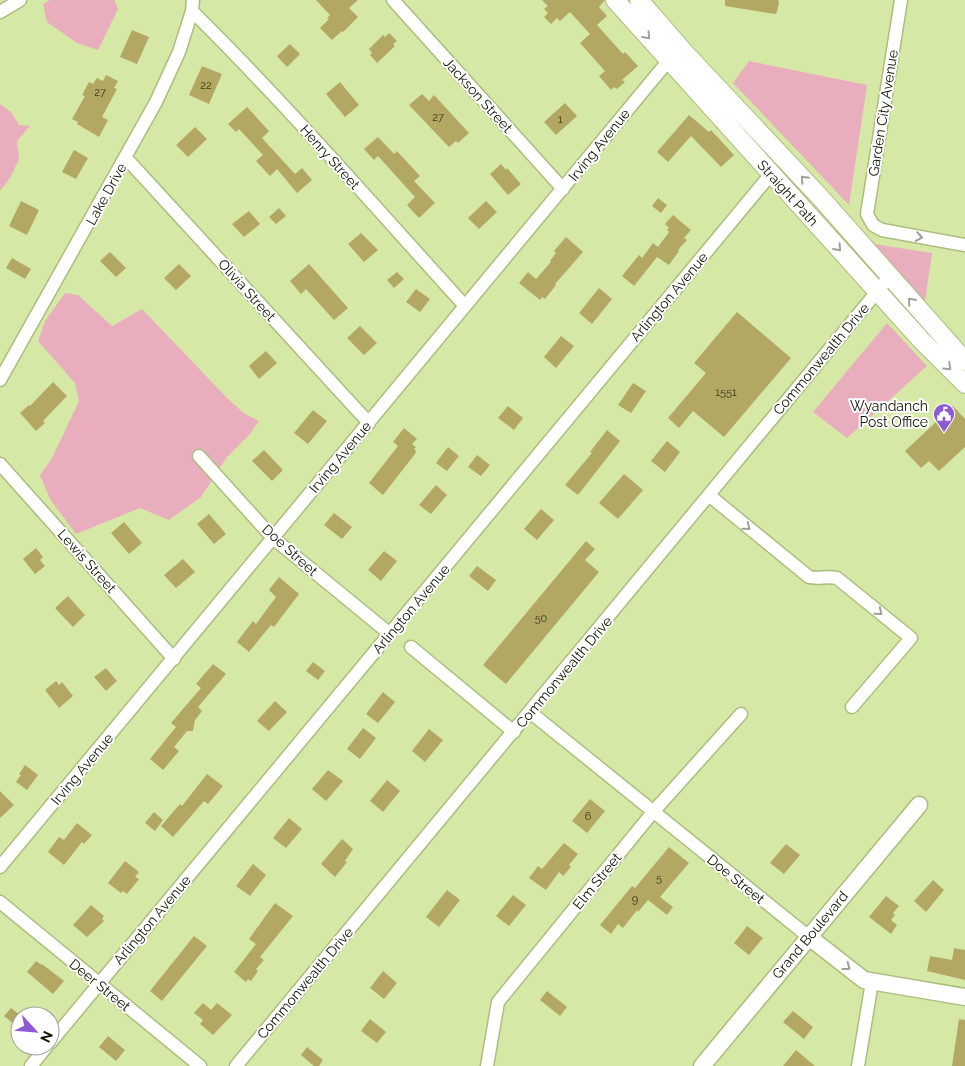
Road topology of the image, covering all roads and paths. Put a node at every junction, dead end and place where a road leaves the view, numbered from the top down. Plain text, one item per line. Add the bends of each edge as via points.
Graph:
1 (20, 0) edge
2 (393, 0) edge
3 (615, 0) edge
4 (639, 0) edge
5 (901, 0) edge
6 (192, 6) edge
7 (0, 12) edge
8 (677, 56) junction
9 (126, 158) junction
10 (771, 174) junction
11 (563, 189) junction
12 (965, 245) edge
13 (890, 276) junction
14 (878, 291) junction
15 (465, 306) junction
16 (965, 361) edge
17 (0, 380) edge
18 (965, 384) edge
19 (368, 423) junction
20 (199, 456) dead end
21 (0, 464) edge
22 (710, 496) junction
23 (273, 538) junction
24 (390, 634) junction
25 (411, 647) dead end
26 (174, 658) junction
27 (852, 707) dead end
28 (530, 712) junction
29 (741, 714) dead end
30 (514, 732) junction
31 (919, 805) dead end
32 (653, 812) junction
33 (0, 867) edge
34 (0, 902) edge
35 (809, 937) junction
36 (872, 982) junction
37 (99, 984) junction
38 (965, 997) edge
39 (60, 1031) edge
40 (39, 1056) edge
41 (31, 1066) edge
42 (200, 1066) edge
43 (236, 1066) edge
44 (487, 1066) edge
45 (702, 1066) edge
46 (858, 1066) edge

1 - 7 street
2 - 11 street, Jackson Street
3 -> 8 main road, Straight Path
4 - 8 main road, Straight Path
5 -> 12 street, Garden City Avenue via 867,214 873,225 888,232
6 - 9 street, Lake Drive via 175,60
6 - 15 street, Henry Street
8 - 10 main road, Straight Path
8 - 11 street, Irving Avenue
13 -> 8 main road, Straight Path via 820,197
9 - 17 street, Lake Drive
9 - 19 street, Olivia Street
10 -> 14 main road, Straight Path
10 - 24 street, Arlington Avenue
11 - 15 street, Irving Avenue
13 - 14 street, Commonwealth Drive
16 -> 13 main road, Straight Path
14 -> 18 main road, Straight Path
14 - 22 street, Commonwealth Drive
15 - 19 street, Irving Avenue
19 - 23 street, Irving Avenue
20 - 23 street, Doe Street
21 - 26 street, Lewis Street
22 -> 27 street via 809,577 837,578 911,638
22 - 28 street, Commonwealth Drive
23 - 24 street, Doe Street
23 - 26 street, Irving Avenue
24 - 37 street, Arlington Avenue
25 - 30 street
26 - 33 street, Irving Avenue
28 - 30 street, Commonwealth Drive
28 - 32 street, Doe Street
29 - 32 street, Elm Street
30 - 43 street, Commonwealth Drive
31 - 35 street, Grand Boulevard
32 - 35 street, Doe Street
32 - 44 street, Elm Street via 498,1002
34 - 37 street, Deer Street
35 -> 36 street, Doe Street via 864,980
35 - 45 street, Grand Boulevard
36 - 38 street, Doe Street
36 - 46 street
37 - 39 street, Arlington Avenue
37 - 42 street, Deer Street
40 - 41 street

